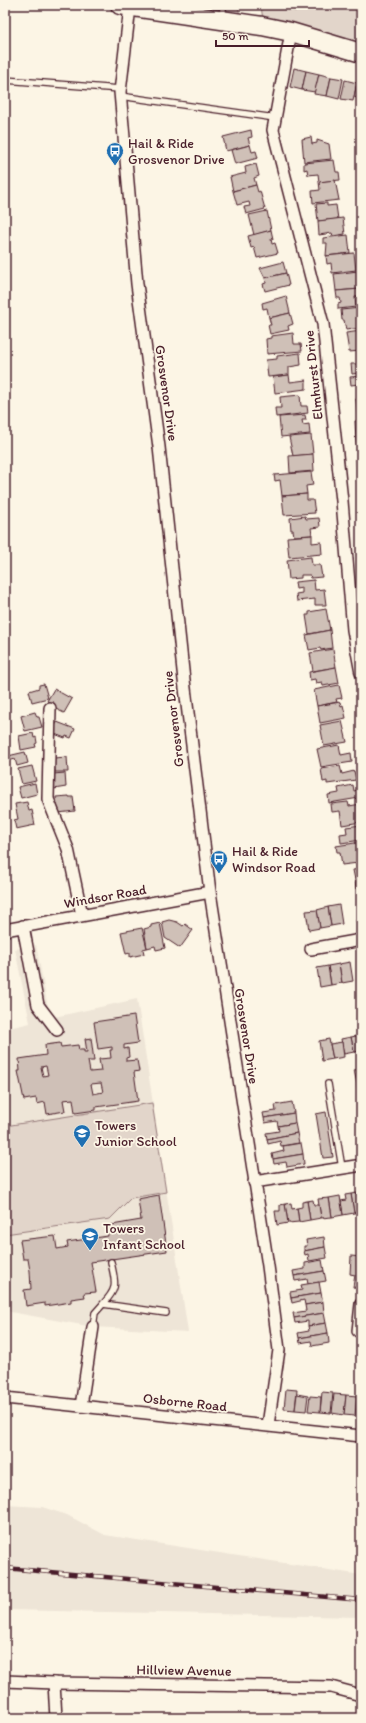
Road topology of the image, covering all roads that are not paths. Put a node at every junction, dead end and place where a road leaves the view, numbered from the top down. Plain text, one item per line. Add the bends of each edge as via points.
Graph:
1 (125, 6) edge
2 (223, 12) edge
3 (291, 32) junction
4 (361, 53) edge
5 (5, 80) edge
6 (120, 92) junction
7 (275, 118) junction
8 (361, 672) edge
9 (50, 708) dead end
10 (210, 892) junction
11 (82, 915) junction
12 (23, 926) junction
13 (5, 930) edge
14 (361, 940) edge
15 (311, 949) dead end
16 (57, 1030) dead end
17 (328, 1084) dead end
18 (356, 1166) dead end
19 (342, 1168) junction
20 (254, 1182) junction
21 (111, 1262) dead end
22 (103, 1304) junction
23 (361, 1304) edge
24 (166, 1313) dead end
25 (93, 1327) joint
26 (358, 1331) dead end
27 (5, 1398) edge
28 (81, 1406) junction
29 (268, 1425) junction
30 (361, 1436) edge
31 (5, 1681) edge
32 (54, 1684) junction
33 (361, 1696) edge
34 (56, 1718) edge

1 - 2 main road
1 - 6 street, Grosvenor Drive
2 - 3 main road
3 - 4 main road
3 - 7 street, Elmhurst Drive
5 - 6 lane
6 - 7 lane
6 - 10 street, Grosvenor Drive via 137,284 159,447
7 - 8 street, Elmhurst Drive via 272,130 324,324 353,630
9 - 11 street via 48,799 68,849
10 - 11 street, Windsor Road
10 - 20 street, Grosvenor Drive
11 - 12 street, Windsor Road
12 - 13 street, Windsor Road
12 - 16 street via 38,1005
14 - 15 street
17 - 19 lane
18 - 19 street
19 - 20 street
20 - 29 street, Grosvenor Drive via 279,1350
21 - 22 lane via 115,1286
22 - 24 lane
22 - 25 lane via 95,1313
23 - 26 street
25 - 28 street
27 - 28 street, Osborne Road
28 - 29 street, Osborne Road
29 - 30 street, Osborne Road
31 - 32 street, Hillview Avenue
32 - 33 street, Hillview Avenue via 331,1688
32 - 34 street

